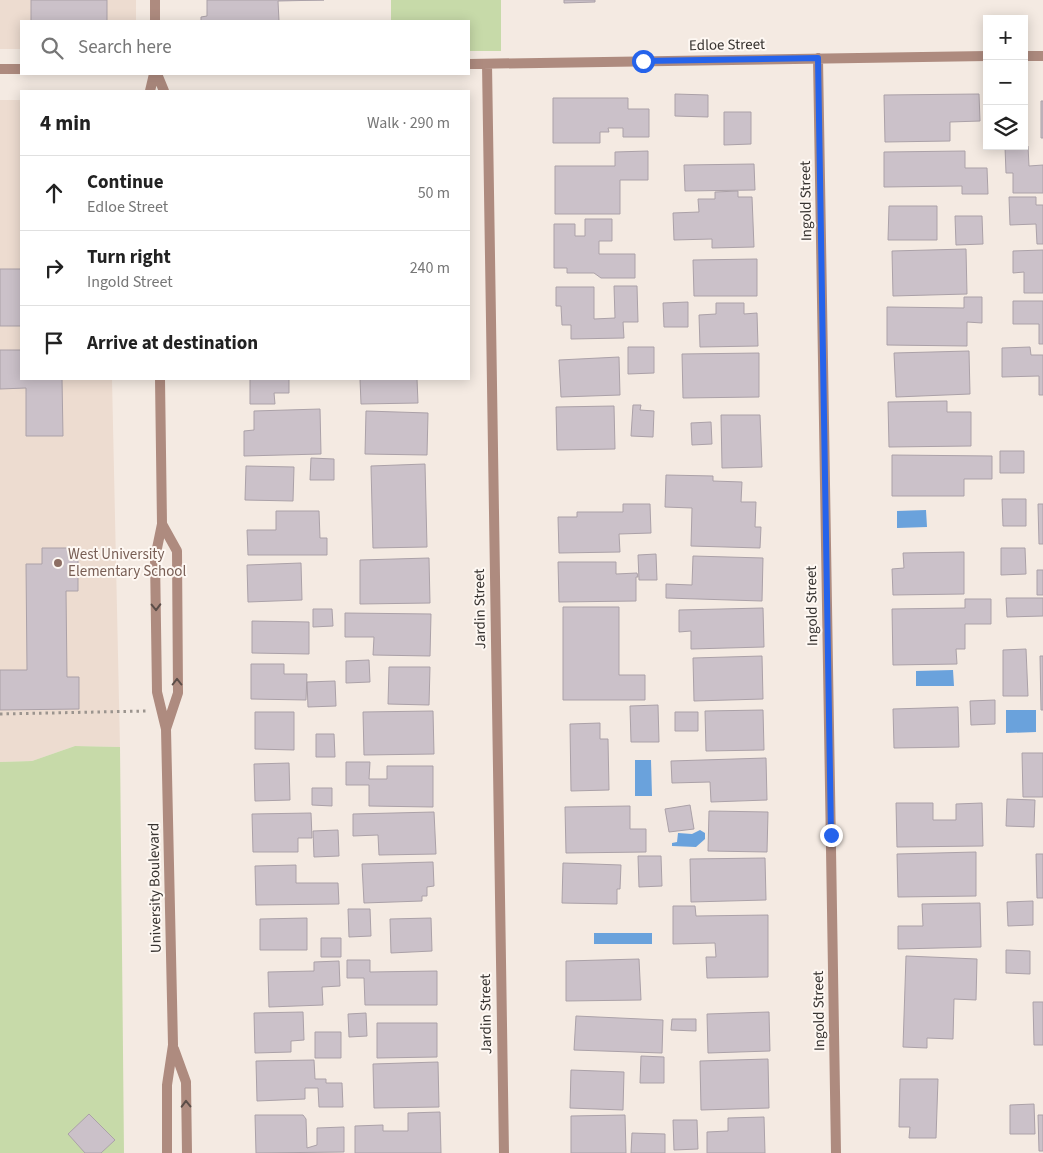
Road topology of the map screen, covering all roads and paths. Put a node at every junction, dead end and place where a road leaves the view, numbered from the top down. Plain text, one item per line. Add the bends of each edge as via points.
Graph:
1 (155, 0) edge
2 (155, 20) edge
3 (983, 56) edge
4 (1028, 56) edge
5 (1043, 56) edge
6 (818, 58) junction
7 (470, 64) edge
8 (487, 64) junction
9 (0, 69) edge
10 (20, 69) edge
11 (156, 75) edge
12 (156, 75) edge
13 (150, 90) edge
14 (164, 90) edge
15 (160, 380) edge
16 (162, 524) junction
17 (162, 711) junction
18 (0, 714) edge
19 (166, 729) junction
20 (173, 1046) junction
21 (167, 1153) edge
22 (187, 1153) edge
23 (504, 1153) edge
24 (836, 1153) edge

1 - 2 street
3 - 6 street, Edloe Street
4 - 5 street
6 - 8 street, Edloe Street
6 - 24 street, Ingold Street
7 - 8 street, Edloe Street
8 - 23 street, Jardin Street
9 - 10 street
11 - 13 street
12 - 14 street
15 - 16 street, University Boulevard
16 -> 17 street, University Boulevard via 155,558 157,692
19 -> 16 street, University Boulevard via 178,693 177,551
17 - 18 path
17 - 19 street, University Boulevard
19 - 20 street, University Boulevard
20 - 21 street, University Boulevard via 167,1085
22 -> 20 street, University Boulevard via 186,1082

